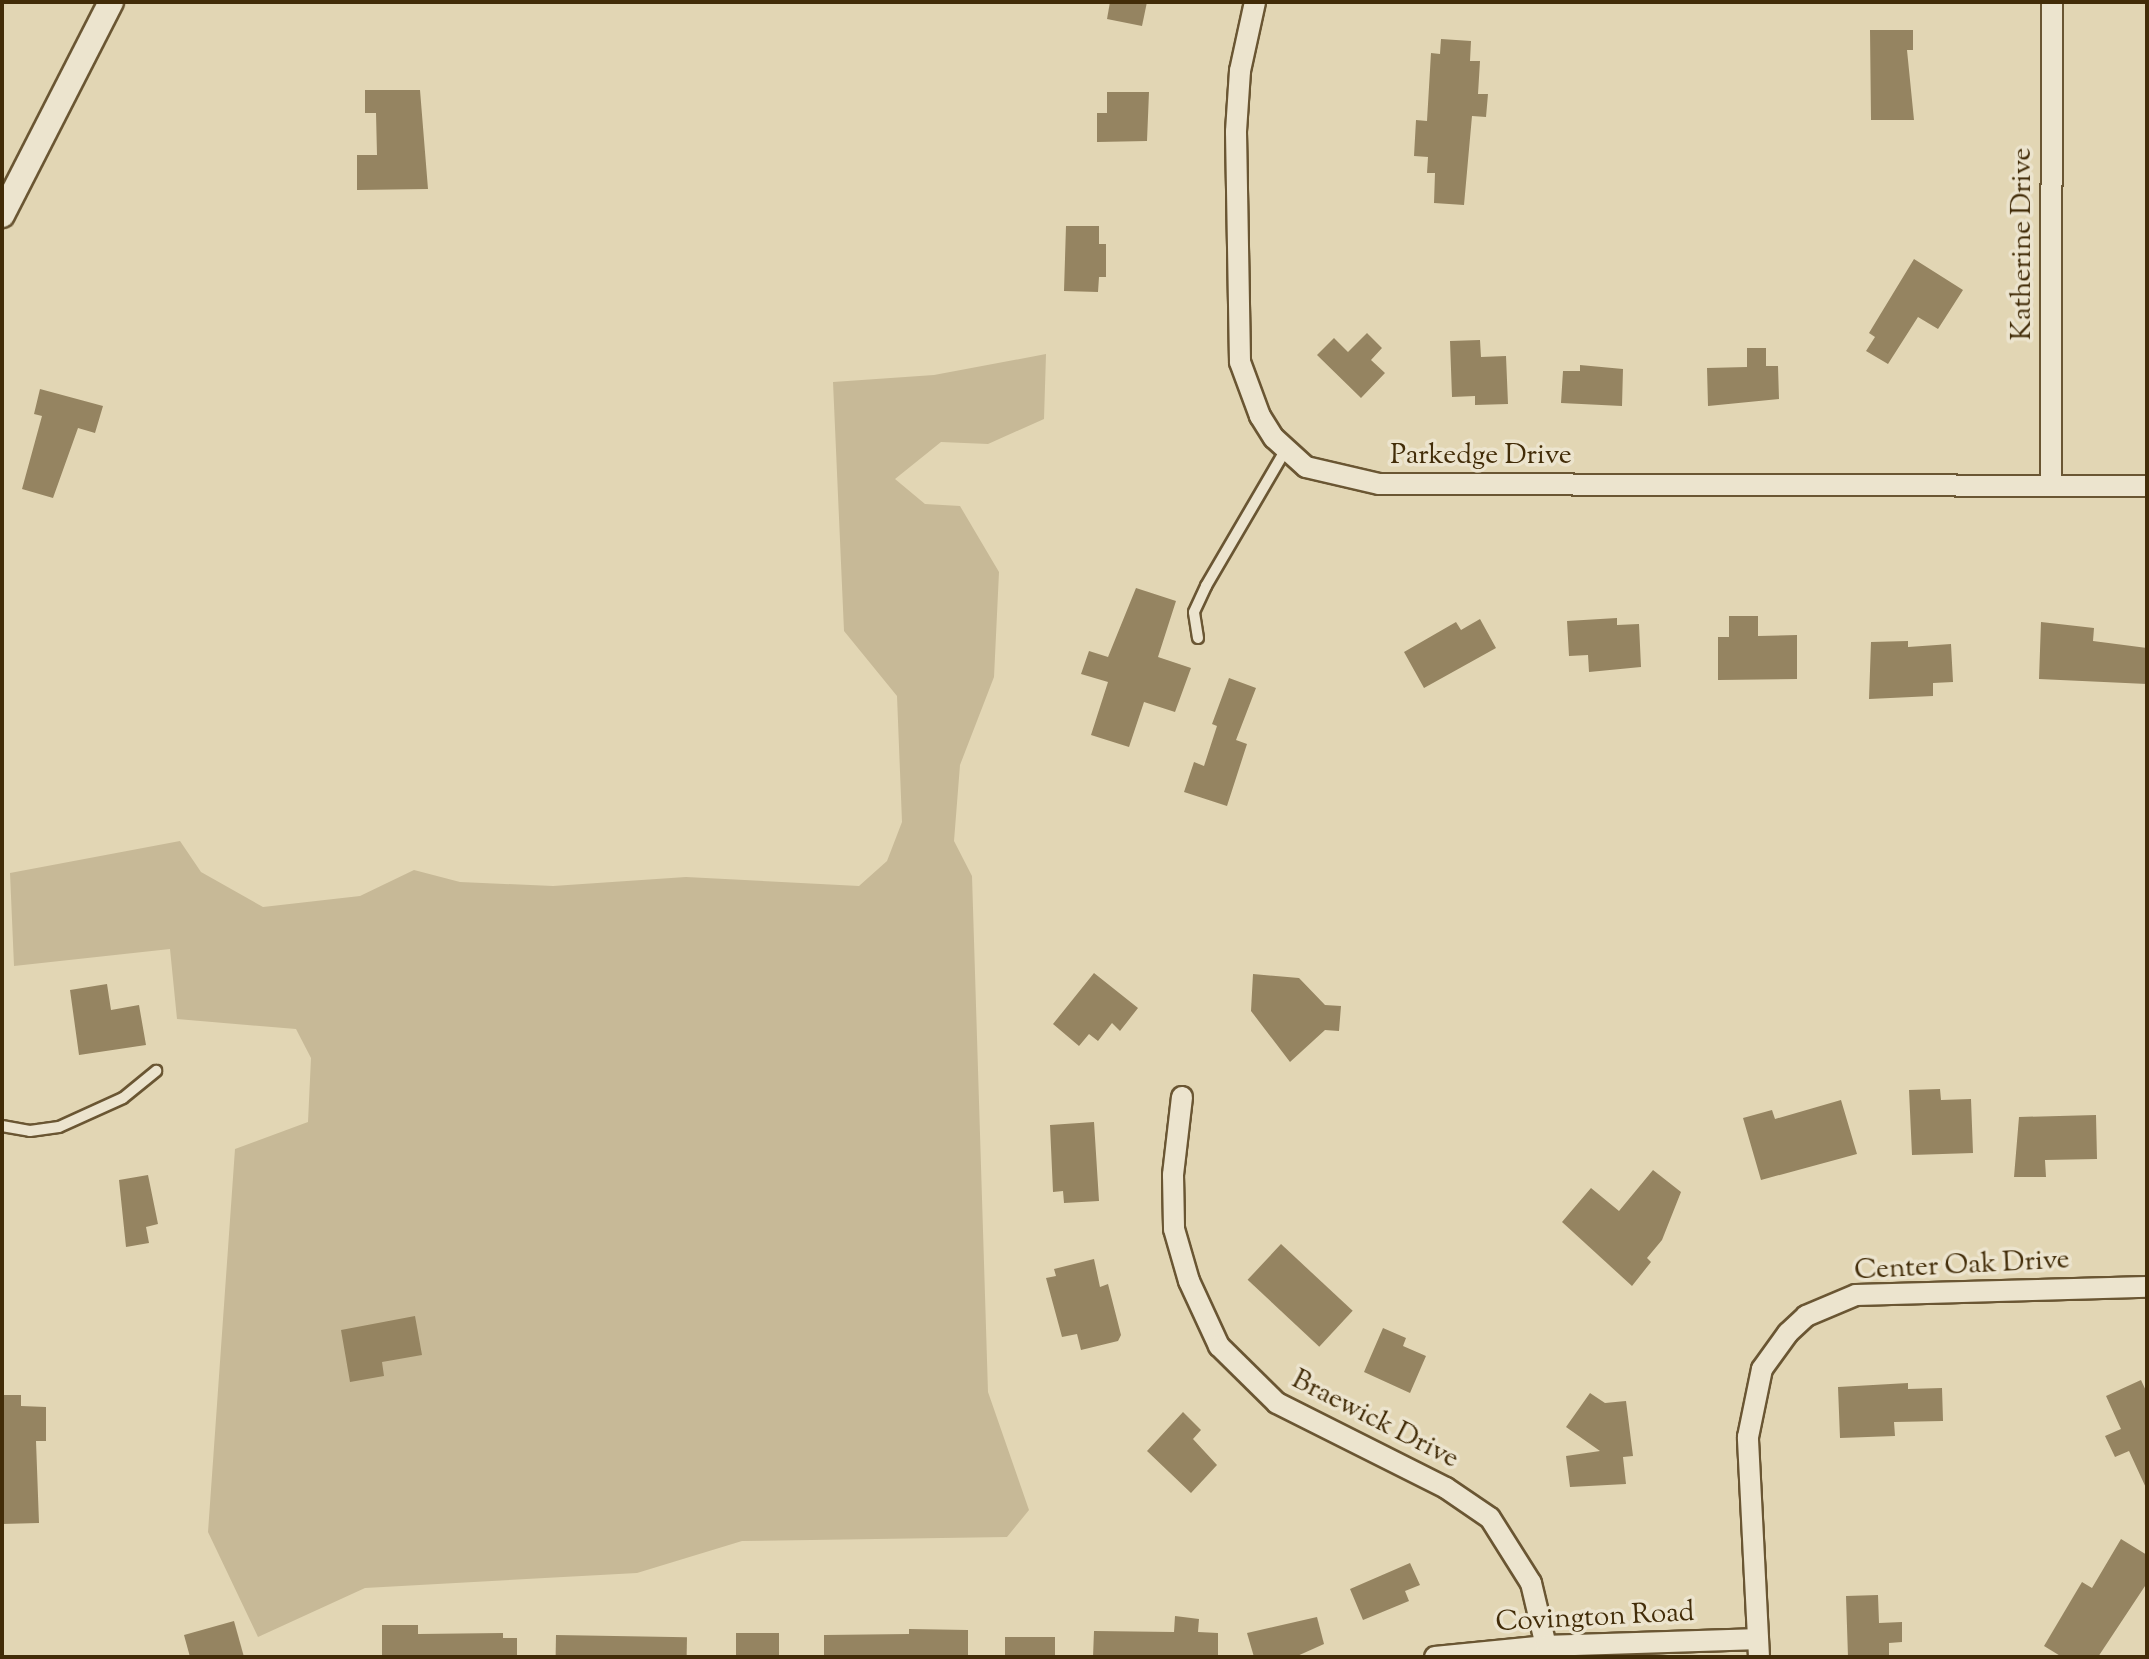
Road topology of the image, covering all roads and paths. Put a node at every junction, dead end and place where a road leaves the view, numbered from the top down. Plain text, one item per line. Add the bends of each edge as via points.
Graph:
1 (111, 2) edge
2 (1255, 2) edge
3 (2052, 2) edge
4 (2, 215) edge
5 (1286, 449) junction
6 (2051, 486) junction
7 (2147, 486) edge
8 (1198, 638) dead end
9 (156, 1071) dead end
10 (1182, 1097) dead end
11 (2, 1126) edge
12 (2147, 1287) edge
13 (1546, 1646) junction
14 (1758, 1648) edge
15 (1435, 1657) edge

1 - 4 street
2 - 5 street, Parkedge Drive via 1240,71 1236,132 1238,336 1249,396
3 - 6 street, Katherine Drive
5 - 6 street, Parkedge Drive via 1321,474 1379,484
5 - 8 lane via 1206,586 1194,612
6 - 7 street, Parkedge Drive
9 - 11 lane via 123,1098 59,1127 30,1131
10 - 13 street, Braewick Drive via 1173,1175 1174,1229 1189,1281 1219,1346 1277,1403 1433,1481 1490,1518 1531,1583
12 - 14 street, Center Oak Drive via 1856,1295 1806,1316 1772,1350 1752,1403 1749,1449
13 - 14 street, Covington Road
13 - 15 street, Covington Road

